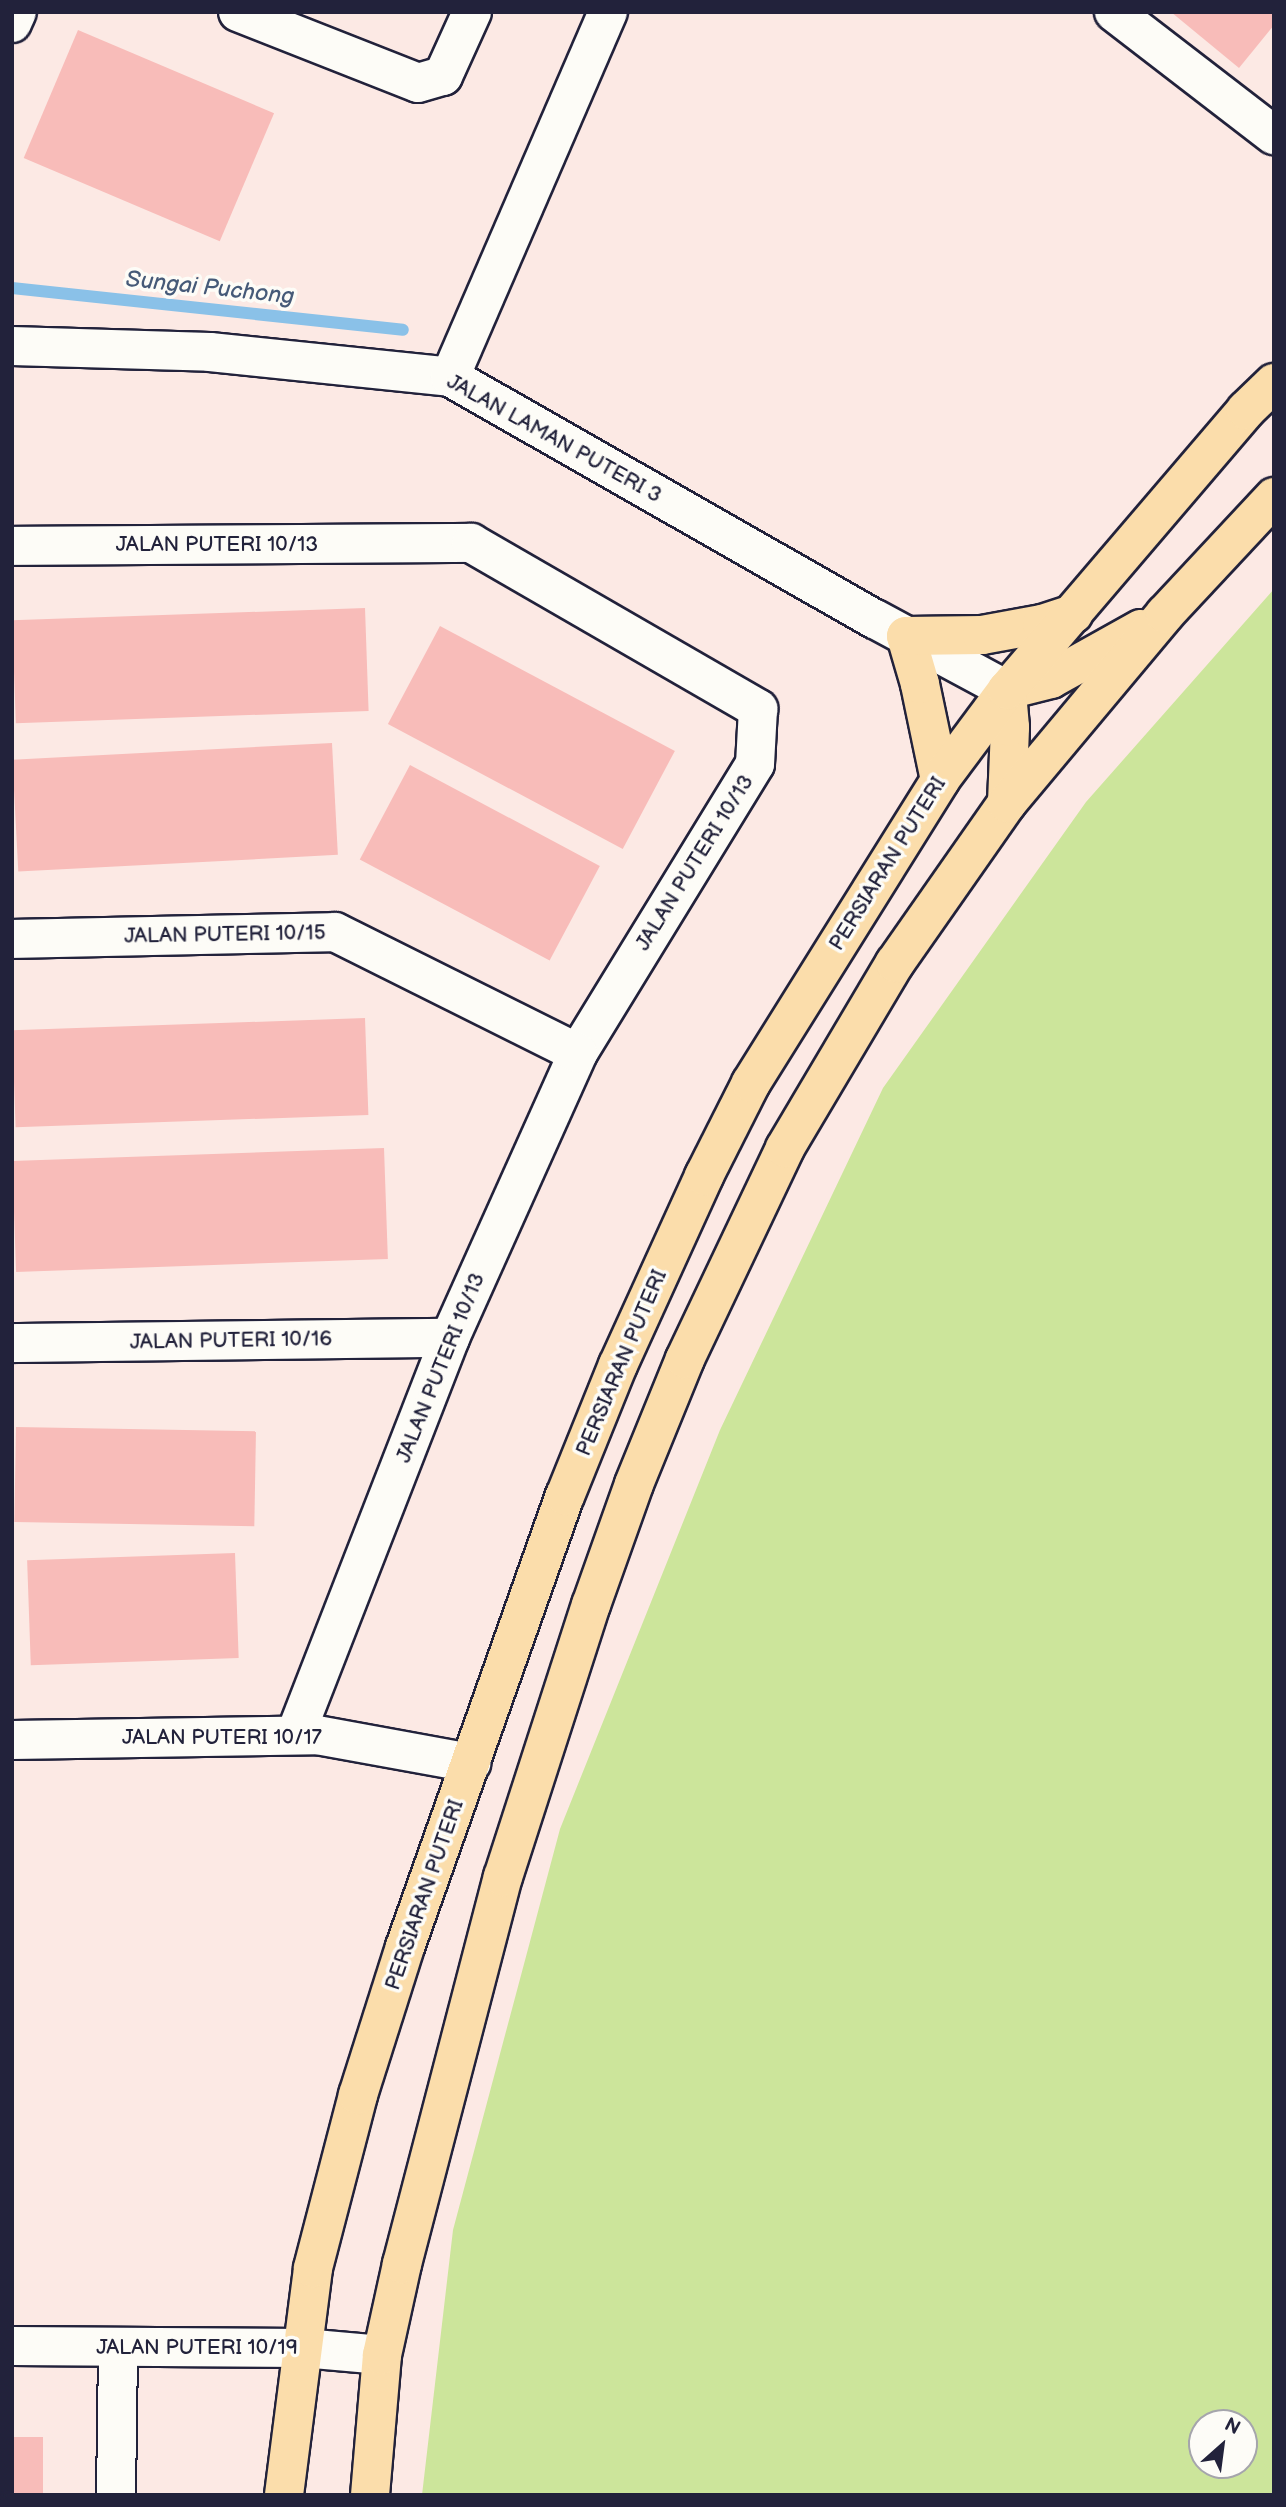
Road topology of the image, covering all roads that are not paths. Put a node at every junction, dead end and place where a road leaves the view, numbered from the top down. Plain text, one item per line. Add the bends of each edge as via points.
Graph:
1 (17, 12) edge
2 (238, 12) edge
3 (472, 12) edge
4 (608, 12) edge
5 (1114, 12) edge
6 (12, 23) edge
7 (1274, 135) edge
8 (12, 346) edge
9 (450, 377) junction
10 (1274, 383) edge
11 (1274, 497) edge
12 (12, 546) edge
13 (1073, 614) junction
14 (1165, 614) junction
15 (905, 636) junction
16 (1007, 690) junction
17 (940, 780) junction
18 (1006, 803) junction
19 (12, 939) edge
20 (578, 1053) junction
21 (450, 1338) junction
22 (12, 1343) edge
23 (296, 1734) junction
24 (12, 1740) edge
25 (471, 1763) junction
26 (12, 2346) edge
27 (303, 2348) junction
28 (118, 2349) junction
29 (382, 2354) junction
30 (117, 2495) edge
31 (284, 2495) edge
32 (370, 2495) edge

1 - 6 street
2 - 3 street via 418,83 443,76
4 - 9 street
5 - 7 street
8 - 9 street, JALAN LAMAN PUTERI 3 via 210,352
9 - 15 street, JALAN LAMAN PUTERI 3
10 - 13 main road, PERSIARAN PUTERI
11 - 14 main road
12 - 20 street, JALAN PUTERI 10/13 via 471,543 758,709 755,764
13 - 15 main road via 982,635
13 - 16 main road, PERSIARAN PUTERI
14 - 16 main road via 1051,679
14 - 18 main road
15 - 16 street, JALAN LAMAN PUTERI 3
15 - 17 main road
16 - 17 main road, PERSIARAN PUTERI
16 - 18 main road
17 - 25 main road, PERSIARAN PUTERI via 751,1083 704,1176 618,1365 565,1496
18 - 29 main road via 895,963 785,1148 685,1359 634,1484 503,1877
19 - 20 street, JALAN PUTERI 10/15 via 335,932
20 - 21 street, JALAN PUTERI 10/13
21 - 22 street, JALAN PUTERI 10/16
21 - 23 street, JALAN PUTERI 10/13
23 - 24 street, JALAN PUTERI 10/17
23 - 25 street, JALAN PUTERI 10/17
25 - 27 main road, PERSIARAN PUTERI via 358,2095 313,2268
26 - 28 street, JALAN PUTERI 10/19
27 - 28 street, JALAN PUTERI 10/19
27 - 29 street, JALAN PUTERI 10/19
27 - 31 main road, PERSIARAN PUTERI
28 - 30 street
29 - 32 main road

